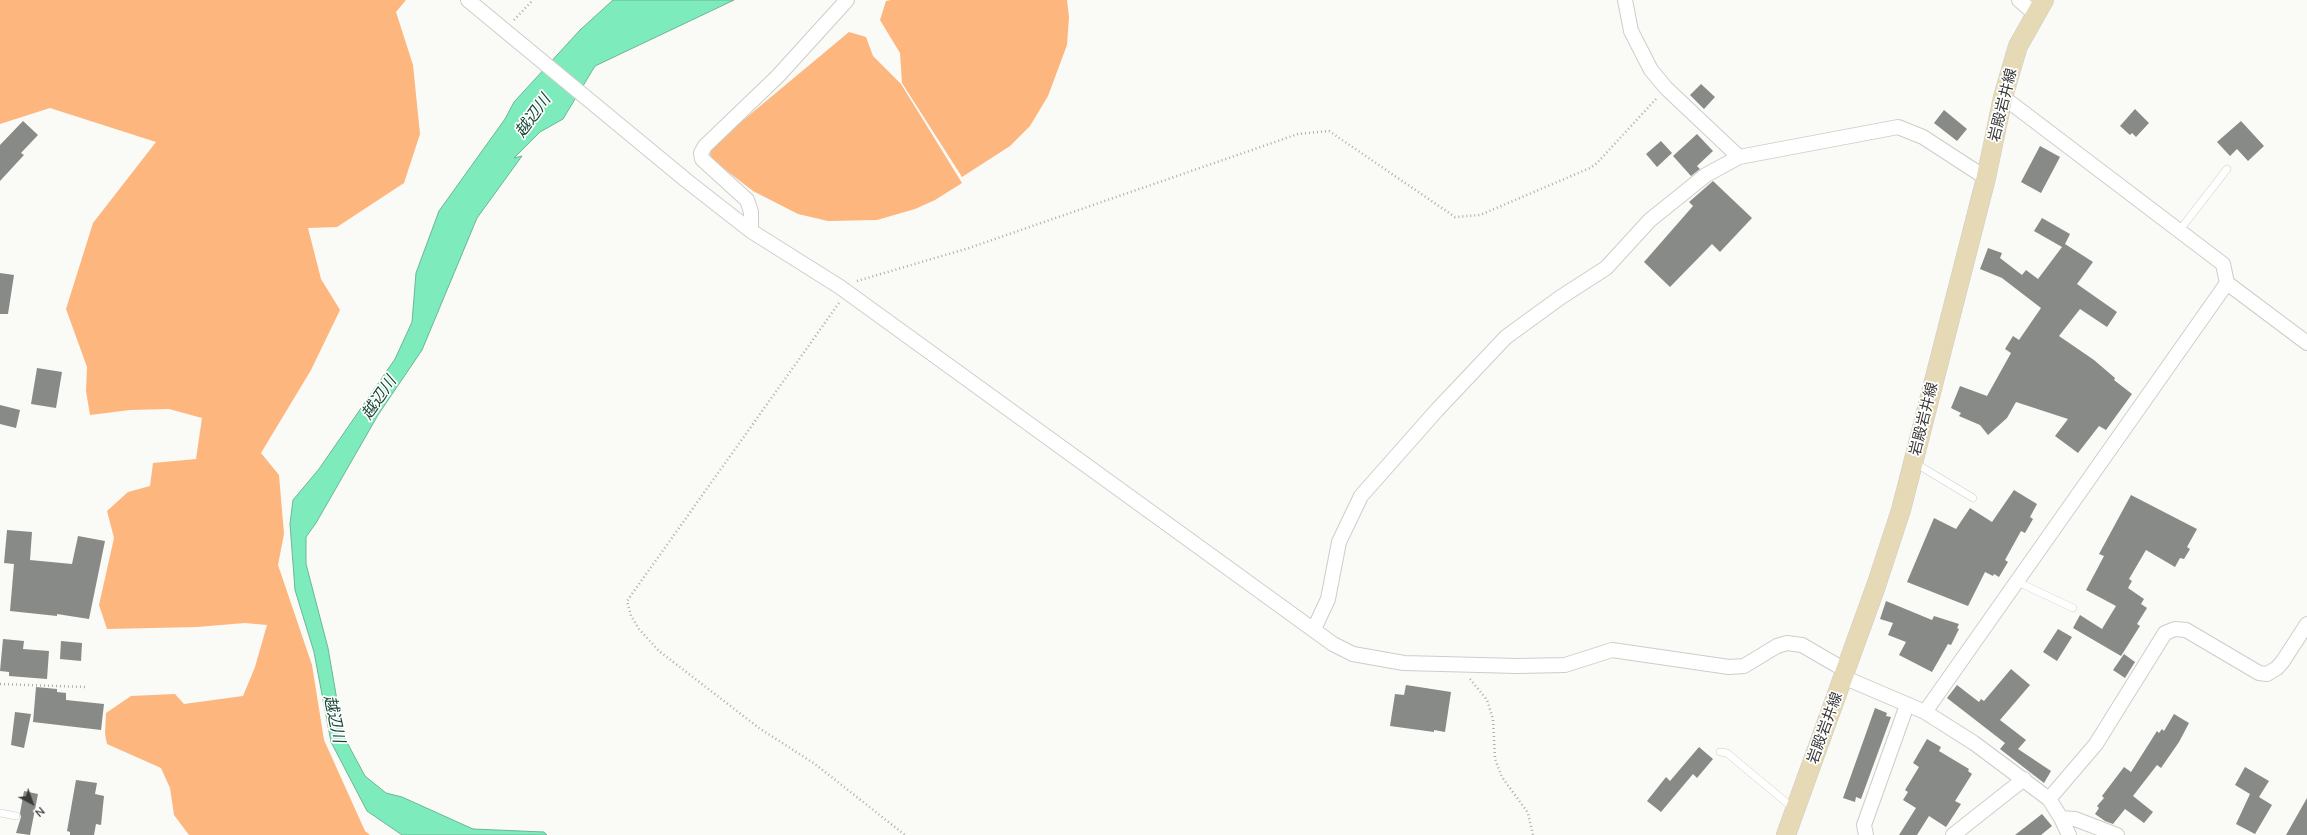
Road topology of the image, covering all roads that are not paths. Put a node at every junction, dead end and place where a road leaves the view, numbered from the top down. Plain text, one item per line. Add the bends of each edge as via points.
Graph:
1 (468, 0) edge
2 (847, 0) edge
3 (1625, 0) edge
4 (2019, 0) edge
5 (2040, 7) edge
6 (2003, 97) junction
7 (1739, 157) junction
8 (2226, 169) dead end
9 (1986, 178) junction
10 (2179, 230) junction
11 (751, 231) junction
12 (2227, 283) junction
13 (2307, 343) edge
14 (1913, 462) junction
15 (1974, 498) dead end
16 (2018, 582) junction
17 (2073, 608) dead end
18 (2307, 624) edge
19 (1314, 629) junction
20 (1844, 674) junction
21 (1907, 705) junction
22 (1925, 712) junction
23 (1720, 752) dead end
24 (2024, 780) junction
25 (2049, 799) junction
26 (1795, 810) junction
27 (0, 813) edge
28 (16, 816) dead end
29 (2062, 818) junction
30 (1786, 835) edge
31 (1866, 835) edge
32 (1953, 835) edge
33 (2069, 835) edge
34 (2117, 835) edge

1 - 11 street
2 - 11 street via 778,76 705,146 701,154 702,159 747,200
3 - 7 street via 1631,31 1651,70 1666,88
4 - 5 street
5 - 6 main road, 岩殿岩井線 via 2018,46
6 - 9 main road, 岩殿岩井線
6 - 10 street
7 - 9 street via 1898,126 1923,137
7 - 19 street via 1706,175 1650,220 1606,268 1506,337 1436,410 1362,496 1339,542 1328,599
8 - 10 lane
9 - 14 main road, 岩殿岩井線
10 - 12 street via 2223,264
11 - 19 street via 843,290
12 - 13 street
12 - 16 street
14 - 15 lane
14 - 20 main road, 岩殿岩井線 via 1901,510
16 - 17 lane
16 - 22 street
18 - 25 street via 2283,661 2267,674 2259,673 2186,630 2175,629 2165,633 2096,744
19 - 20 street via 1333,644 1353,654 1404,663 1565,665 1612,650 1729,667 1744,666 1776,646 1787,643 1802,645
20 - 21 street
20 - 26 main road, 岩殿岩井線
21 - 22 street
21 - 31 street via 1864,825
22 - 24 street via 1974,743
23 - 26 lane via 1727,753
24 - 25 street
24 - 32 street
25 - 29 street
26 - 30 main road, 岩殿岩井線
27 - 28 lane
29 - 33 street
29 - 34 street via 2075,819

